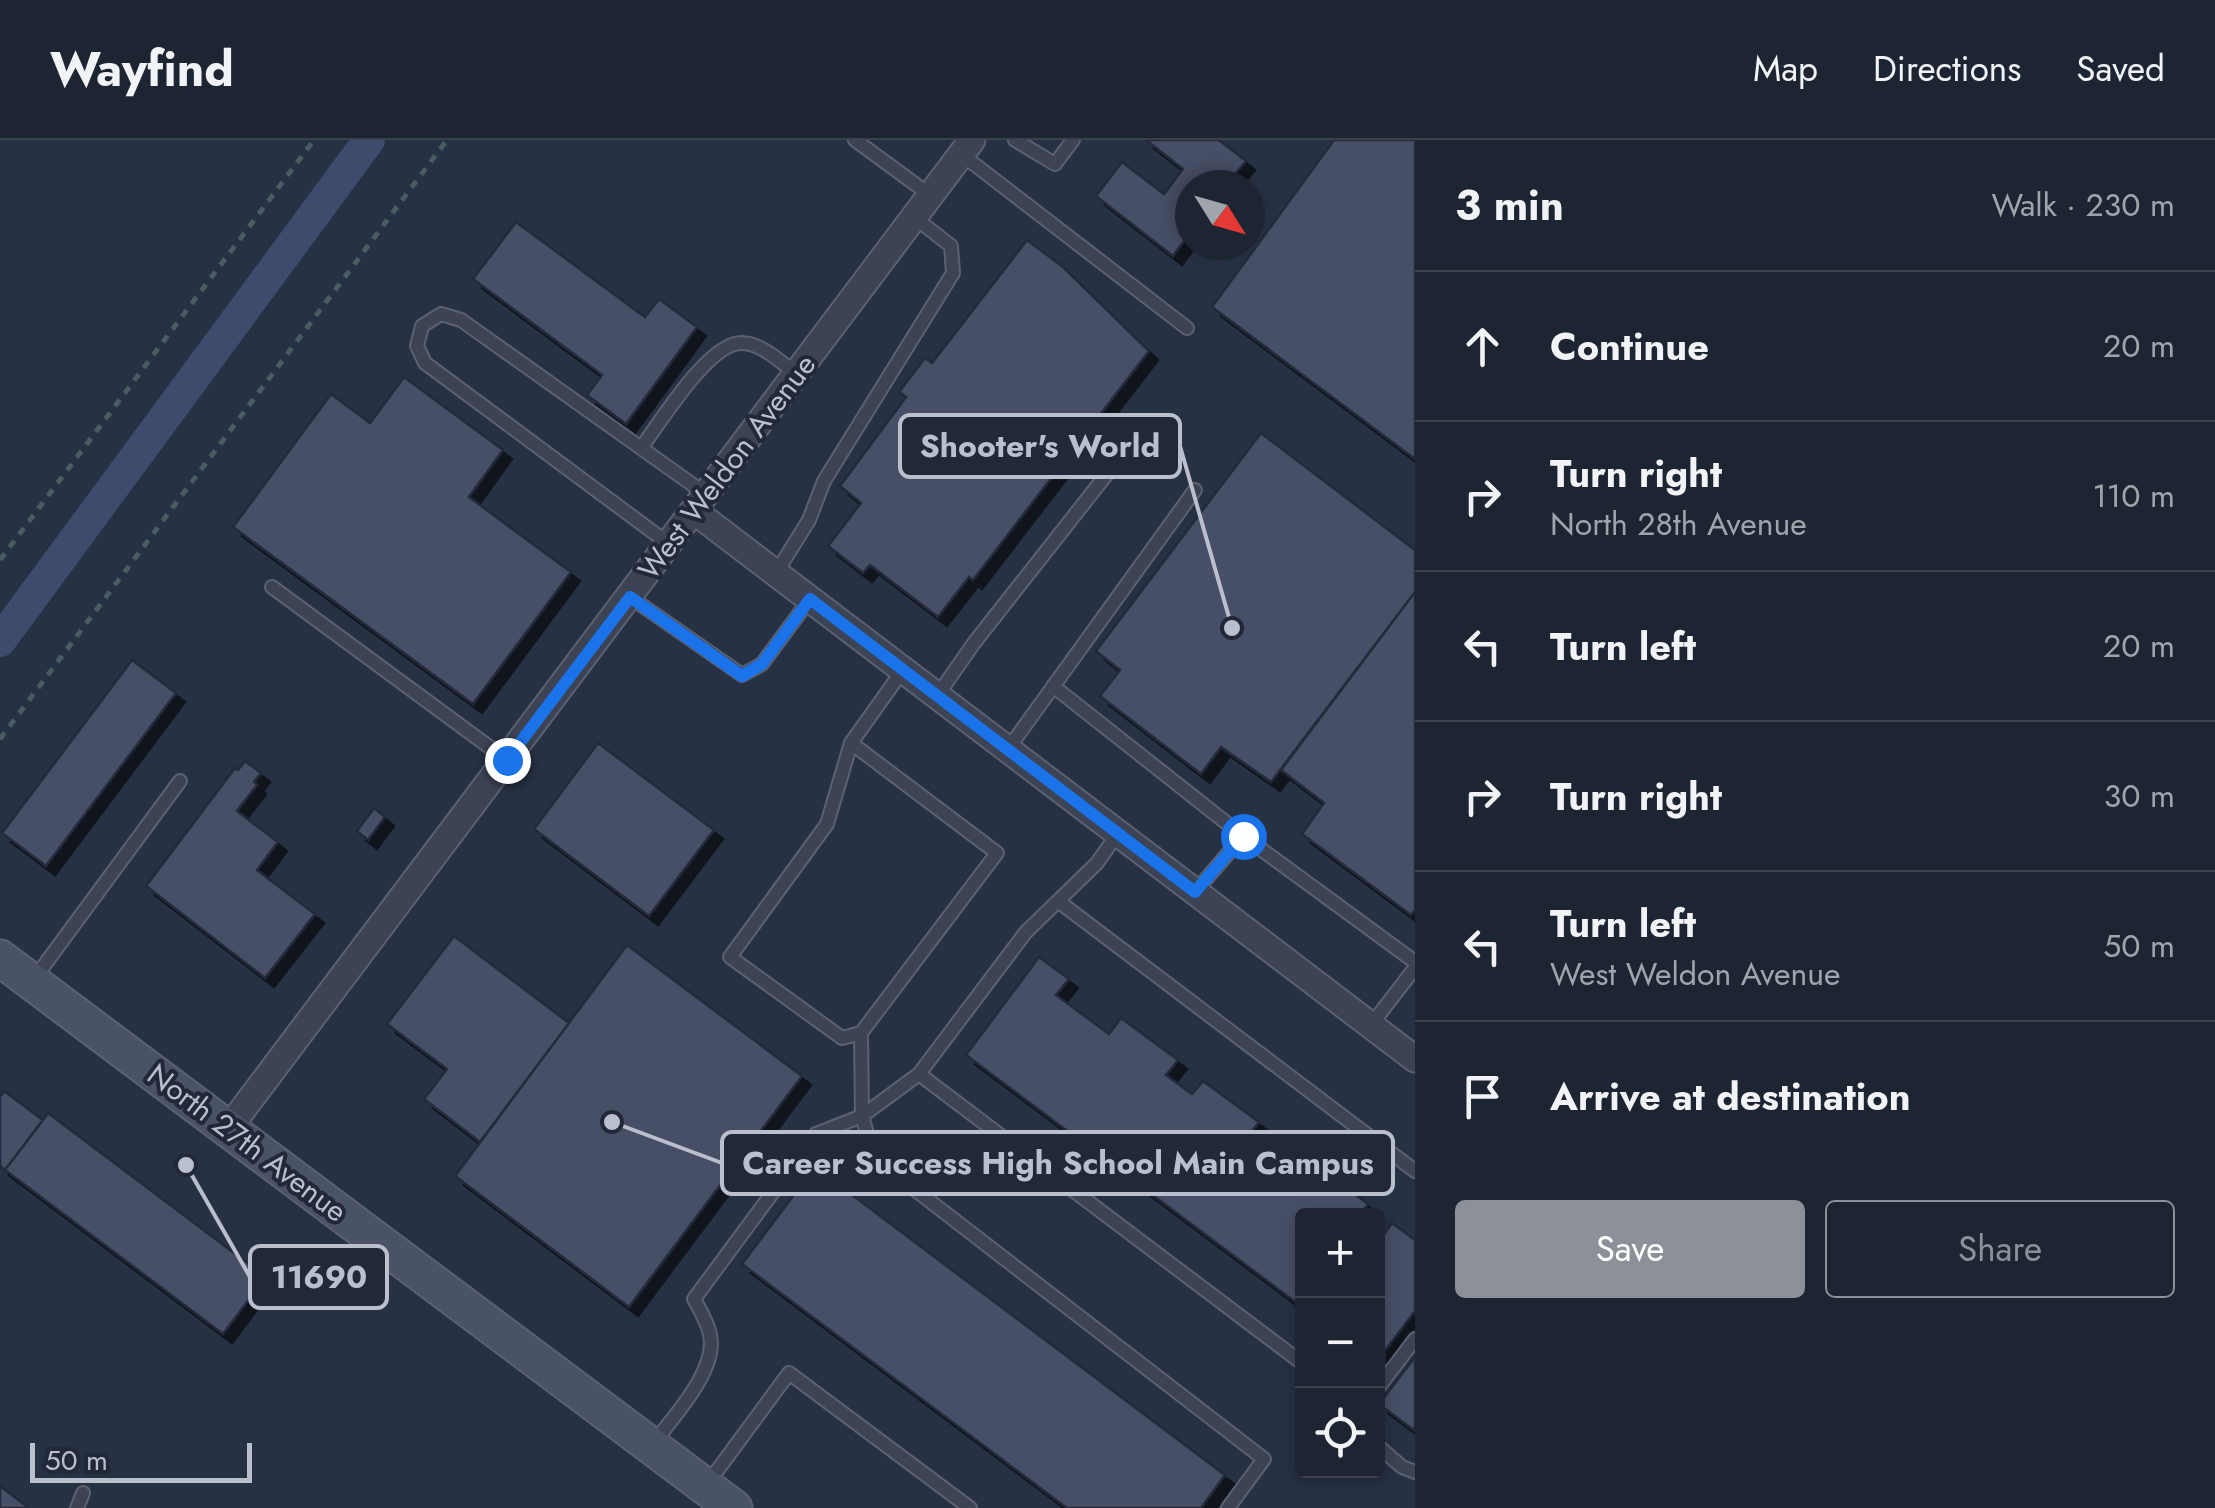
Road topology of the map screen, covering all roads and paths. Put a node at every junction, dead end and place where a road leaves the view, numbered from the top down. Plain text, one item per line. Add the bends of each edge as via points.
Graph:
1 (314, 140) edge
2 (448, 140) edge
3 (855, 140) edge
4 (1014, 140) edge
5 (1073, 140) edge
6 (967, 147) edge
7 (930, 195) junction
8 (914, 217) junction
9 (1187, 328) dead end
10 (797, 374) junction
11 (1147, 423) dead end
12 (641, 448) junction
13 (1195, 490) dead end
14 (700, 503) junction
15 (669, 544) junction
16 (0, 560) edge
17 (776, 573) junction
18 (272, 587) dead end
19 (630, 597) junction
20 (810, 599) junction
21 (904, 670) junction
22 (1053, 686) junction
23 (937, 696) junction
24 (0, 739) edge
25 (852, 743) junction
26 (1008, 749) junction
27 (507, 760) junction
28 (180, 780) dead end
29 (1118, 833) junction
30 (1243, 836) junction
31 (1195, 892) junction
32 (1058, 902) junction
33 (0, 958) edge
34 (1415, 965) edge
35 (32, 980) junction
36 (1370, 1025) junction
37 (861, 1033) junction
38 (1415, 1058) edge
39 (919, 1074) junction
40 (862, 1116) junction
41 (228, 1129) junction
42 (1415, 1171) edge
43 (1415, 1339) edge
44 (1295, 1358) edge
45 (1385, 1379) edge
46 (652, 1446) junction
47 (1385, 1452) edge
48 (1415, 1472) edge
49 (706, 1486) junction
50 (84, 1493) dead end
51 (77, 1508) edge
52 (734, 1508) edge
53 (970, 1508) edge
54 (1228, 1508) edge

1 - 16 path
2 - 24 path
3 - 7 lane
4 - 5 lane via 1056,164
6 - 7 street, West Weldon Avenue
6 - 9 lane via 1078,247
7 - 8 street, West Weldon Avenue
8 - 10 street, West Weldon Avenue
8 - 17 lane via 951,246 953,274 824,481
10 - 12 lane via 757,346 740,342 720,350
10 - 14 street, West Weldon Avenue
11 - 23 lane
12 - 14 lane
12 - 15 lane via 460,320 441,314 422,326 417,346 425,363
13 - 22 lane
14 - 15 street, West Weldon Avenue
14 - 17 street
15 - 19 street, West Weldon Avenue
17 - 20 street
18 - 27 lane
19 - 20 lane via 742,676 762,664
19 - 27 street, West Weldon Avenue
20 - 21 street
21 - 23 street
21 - 25 lane
22 - 26 lane
22 - 30 lane
23 - 26 street
25 - 37 lane via 826,824 730,956 842,1038
25 - 37 lane via 997,853
26 - 29 street
27 - 41 street, West Weldon Avenue
28 - 35 lane
29 - 31 street
29 - 32 lane
30 - 31 lane
30 - 34 lane
31 - 36 street
32 - 39 lane via 1026,932
32 - 42 lane
33 - 35 main road, North 27th Avenue
34 - 36 lane
35 - 41 main road, North 27th Avenue
36 - 38 street
37 - 40 lane
39 - 40 lane
39 - 44 lane
40 - 46 lane via 816,1134 694,1299 711,1354
40 - 54 lane via 874,1158 1264,1459
41 - 46 main road, North 27th Avenue
43 - 45 lane
46 - 49 main road, North 27th Avenue
47 - 48 lane
49 - 52 main road, North 27th Avenue
49 - 53 lane via 789,1373
50 - 51 lane

